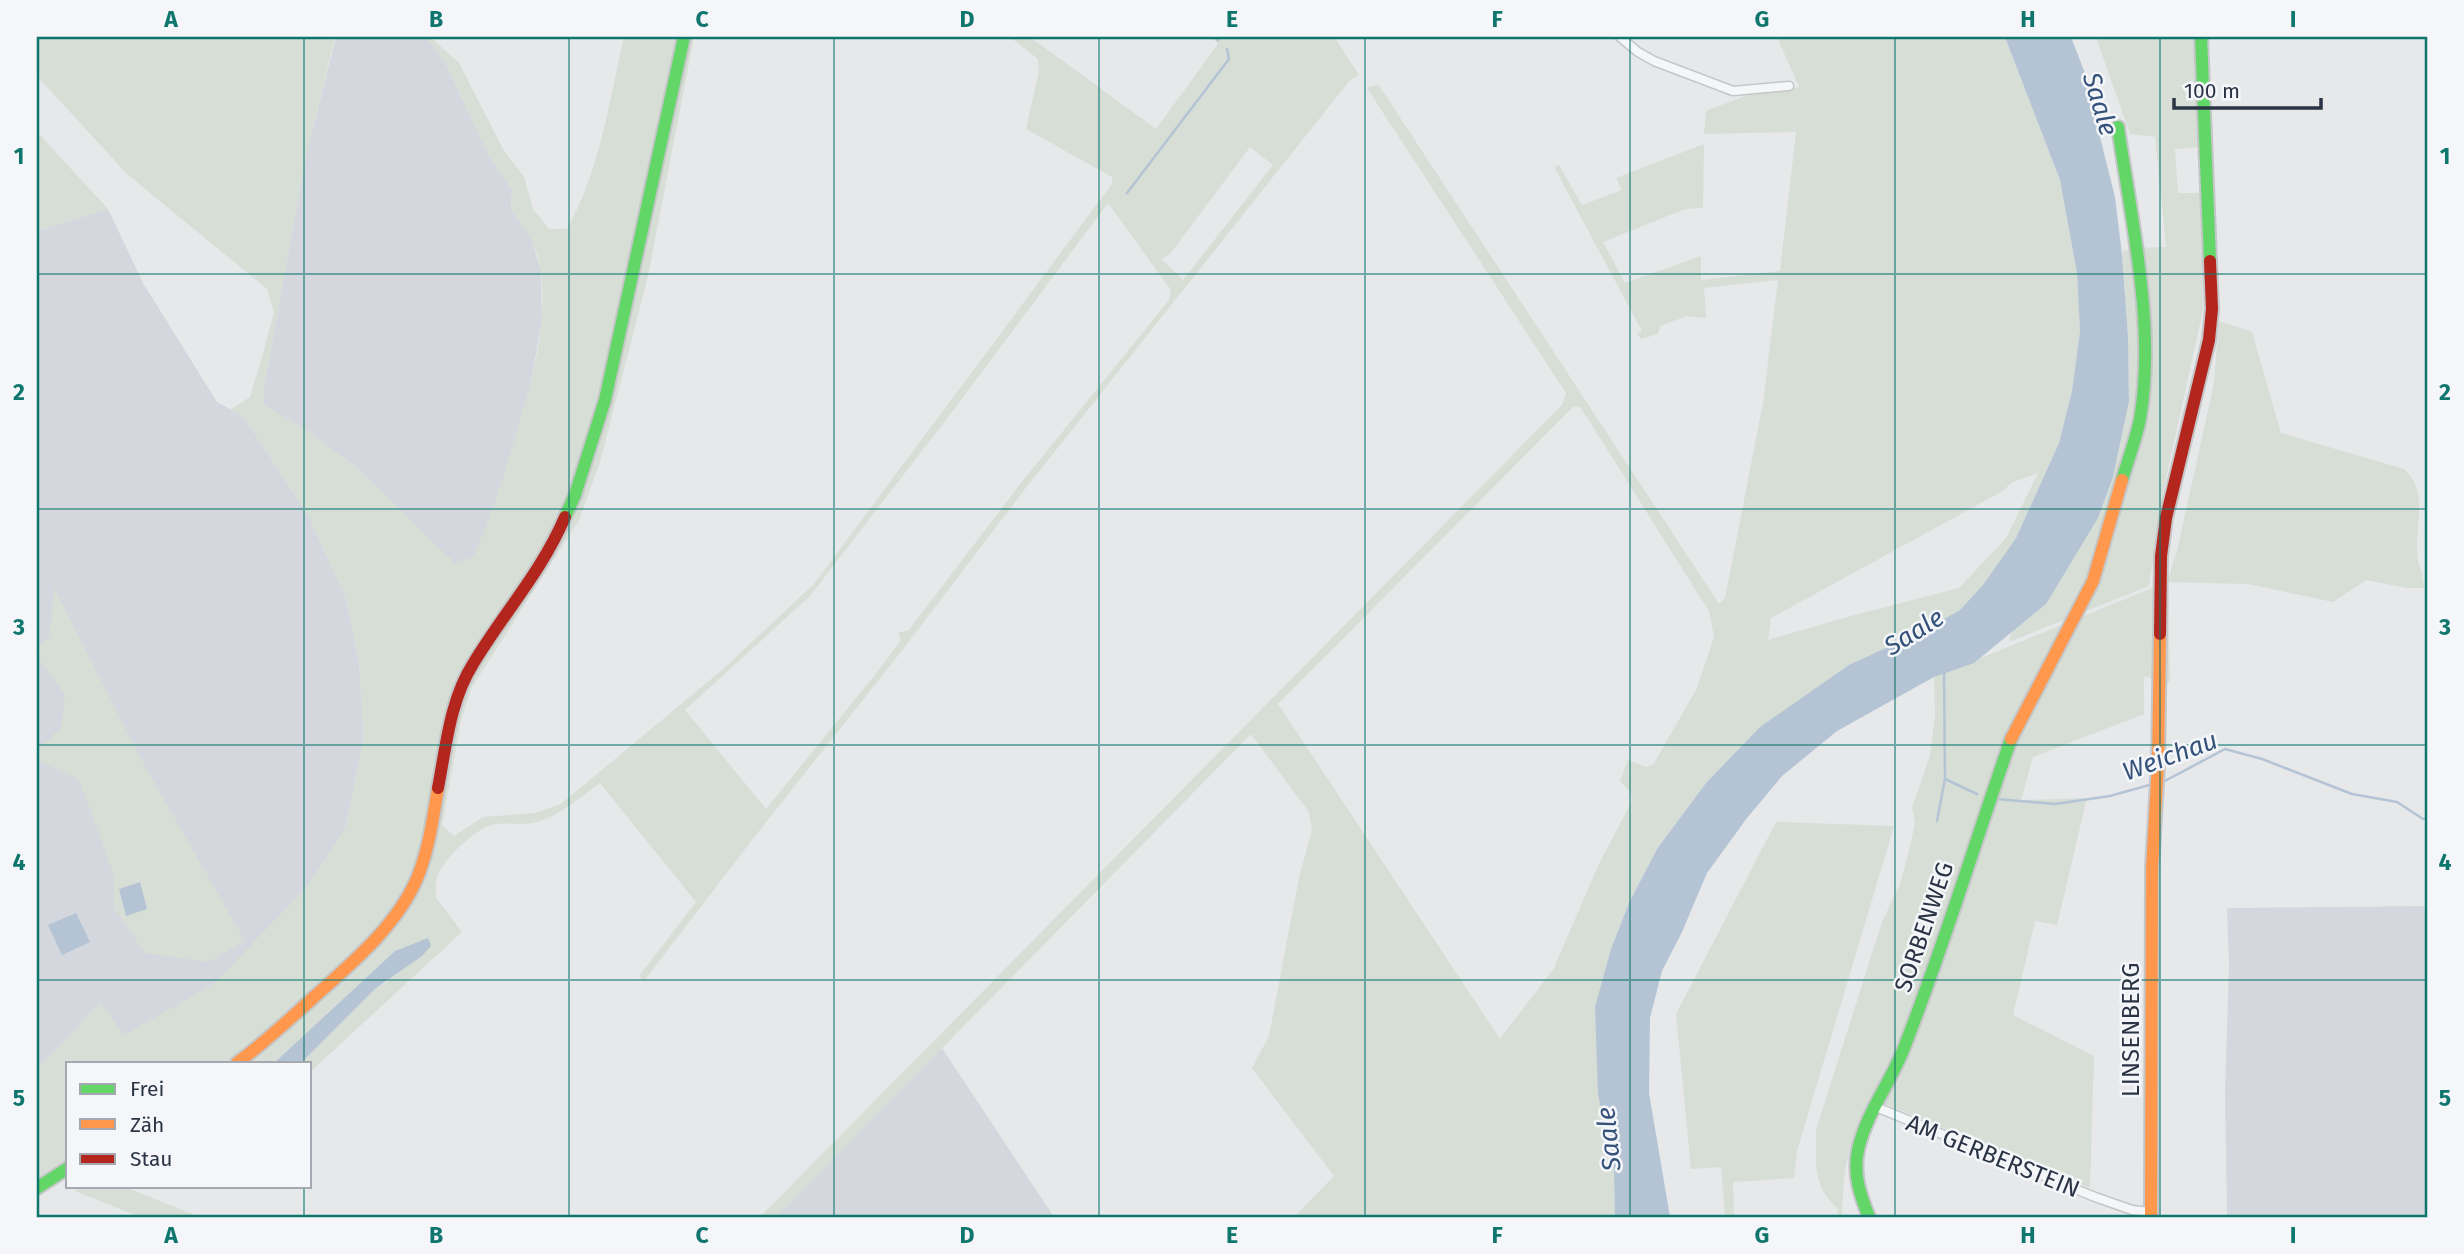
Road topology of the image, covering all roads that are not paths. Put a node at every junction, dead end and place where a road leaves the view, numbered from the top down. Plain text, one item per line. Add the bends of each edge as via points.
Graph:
1 (684, 37) edge
2 (1620, 37) edge
3 (2201, 37) edge
4 (1789, 86) dead end
5 (2118, 127) dead end
6 (238, 1062) edge
7 (1876, 1108) junction
8 (66, 1169) edge
9 (37, 1188) edge
10 (2151, 1214) edge
11 (1869, 1217) edge

1 - 6 street via 606,400 555,541 472,665 457,697 428,845 417,878 400,909 354,961
2 - 4 street via 1654,61 1733,91
3 - 10 street, LINSENBERG via 2211,319 2162,544 2153,842
5 - 7 street, SORBENWEG via 2143,302 2140,419 2101,559 2011,739 1904,1049
7 - 10 street, AM GERBERSTEIN via 2095,1197
7 - 11 street, SORBENWEG via 1855,1158 1858,1193
8 - 9 street

